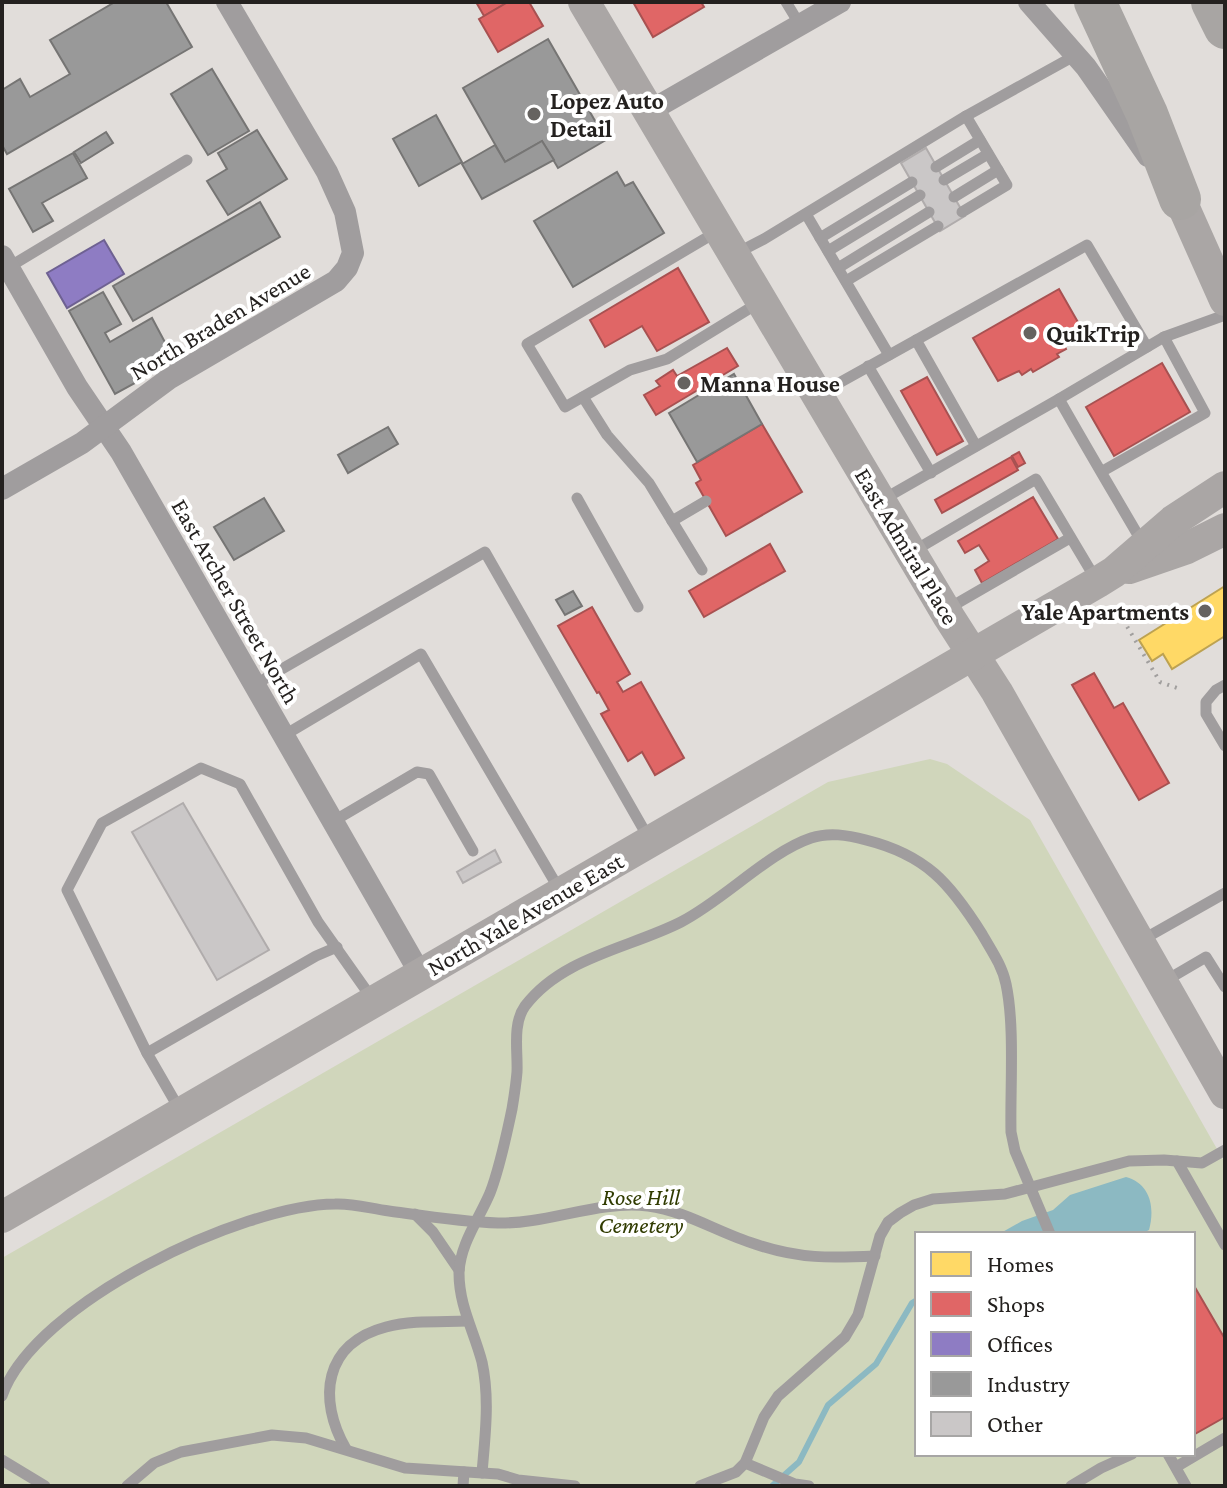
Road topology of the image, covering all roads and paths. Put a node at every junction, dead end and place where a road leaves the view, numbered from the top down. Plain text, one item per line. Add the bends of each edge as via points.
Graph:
1 (227, 2) edge
2 (584, 2) edge
3 (786, 2) edge
4 (840, 2) edge
5 (1029, 2) edge
6 (1095, 2) edge
7 (1212, 2) edge
8 (800, 25) junction
9 (1225, 28) edge
10 (1076, 55) junction
11 (648, 112) junction
12 (966, 116) junction
13 (980, 140) junction
14 (988, 154) junction
15 (187, 160) dead end
16 (936, 167) dead end
17 (998, 170) junction
18 (944, 180) dead end
19 (912, 182) dead end
20 (920, 195) dead end
21 (954, 197) dead end
22 (1180, 199) junction
23 (929, 212) dead end
24 (962, 212) dead end
25 (806, 214) junction
26 (938, 226) dead end
27 (820, 238) junction
28 (726, 243) junction
29 (828, 251) junction
30 (5, 262) edge
31 (838, 268) junction
32 (846, 281) junction
33 (1225, 300) edge
34 (761, 302) junction
35 (1225, 315) edge
36 (1164, 337) junction
37 (916, 340) junction
38 (1147, 347) junction
39 (889, 355) junction
40 (868, 366) junction
41 (817, 395) junction
42 (583, 397) junction
43 (1059, 399) junction
44 (104, 426) junction
45 (976, 446) junction
46 (1101, 472) junction
47 (931, 473) junction
48 (1225, 487) edge
49 (2, 489) edge
50 (577, 498) dead end
51 (706, 501) dead end
52 (881, 501) junction
53 (672, 521) junction
54 (1225, 529) edge
55 (1070, 538) junction
56 (1144, 546) junction
57 (911, 553) junction
58 (702, 570) dead end
59 (1109, 587) junction
60 (638, 607) dead end
61 (945, 610) junction
62 (974, 655) junction
63 (1225, 685) edge
64 (253, 686) junction
65 (1180, 689) dead end
66 (283, 736) junction
67 (1224, 744) edge
68 (332, 822) junction
69 (650, 841) junction
70 (473, 851) dead end
71 (561, 893) junction
72 (1225, 893) edge
73 (1139, 942) junction
74 (337, 947) junction
75 (421, 975) junction
76 (1162, 983) junction
77 (1225, 987) edge
78 (374, 1001) junction
79 (147, 1053) junction
80 (1225, 1093) edge
81 (182, 1113) junction
82 (1225, 1150) edge
83 (1177, 1161) junction
84 (1030, 1188) junction
85 (5, 1207) edge
86 (415, 1214) junction
87 (477, 1221) junction
88 (1049, 1232) edge
89 (1225, 1245) edge
90 (875, 1256) junction
91 (459, 1270) junction
92 (467, 1321) junction
93 (2, 1396) edge
94 (1225, 1438) edge
95 (346, 1449) junction
96 (1128, 1456) edge
97 (1169, 1456) edge
98 (1195, 1456) edge
99 (1195, 1456) edge
100 (2, 1460) edge
101 (745, 1463) junction
102 (1176, 1467) junction
103 (464, 1472) junction
104 (482, 1473) junction
105 (45, 1486) edge
106 (127, 1486) edge
107 (463, 1486) edge
108 (575, 1486) edge
109 (700, 1486) edge
110 (809, 1486) edge
111 (1071, 1486) edge
112 (1186, 1486) edge

1 - 44 street, North Braden Avenue via 335,187 353,253 336,281 170,378
2 - 11 main road, East Admiral Place
3 - 8 lane
4 - 8 street
5 - 10 street
6 - 22 highway
7 - 9 highway
8 - 11 street
10 - 12 lane
10 - 22 street
11 - 28 main road, East Admiral Place
12 - 13 lane
12 - 25 lane
13 - 14 lane
13 - 16 lane
14 - 17 lane
14 - 18 lane
15 - 30 lane
17 - 21 lane
17 - 24 lane via 1007,185
19 - 27 lane
20 - 29 lane
22 - 33 main road
23 - 31 lane
25 - 27 lane
25 - 28 lane
26 - 32 lane
27 - 29 lane
28 - 34 main road, East Admiral Place
28 - 42 lane via 527,344 565,407
29 - 31 lane
30 - 44 street, East Archer Street North
31 - 32 lane
32 - 39 lane
34 - 41 main road, East Admiral Place
34 - 42 lane via 667,359 630,370
35 - 36 lane
36 - 38 lane
36 - 46 lane via 1205,413
37 - 38 lane via 1087,245
37 - 39 lane
37 - 45 lane
38 - 43 lane
39 - 40 lane
40 - 41 lane
40 - 47 lane
41 - 52 main road, East Admiral Place
42 - 53 lane
43 - 45 lane
43 - 46 lane
44 - 49 street, North Braden Avenue
44 - 64 street, East Archer Street North
45 - 47 lane
46 - 56 lane
47 - 52 lane
48 - 56 main road
50 - 60 lane
51 - 53 lane
52 - 57 main road, East Admiral Place
53 - 58 lane
54 - 59 main road
55 - 57 lane via 1036,479
55 - 59 lane
55 - 61 lane
56 - 59 main road
57 - 61 main road, East Admiral Place
59 - 62 main road, North Yale Avenue East via 1049,611
59 - 65 path via 1160,682
61 - 62 main road, East Admiral Place
62 - 69 main road, North Yale Avenue East
62 - 73 main road, East Admiral Place
63 - 67 lane via 1206,702 1206,714
64 - 66 street, East Archer Street North
64 - 69 lane via 485,552
66 - 68 street, East Archer Street North
66 - 71 lane via 421,654
68 - 70 lane via 417,772 429,774
68 - 75 street, East Archer Street North
69 - 71 main road, North Yale Avenue East
71 - 75 main road, North Yale Avenue East
72 - 73 lane
73 - 76 main road, East Admiral Place
74 - 78 lane
74 - 79 lane
74 - 79 lane via 240,784 201,768 102,823 67,890
75 - 78 main road, North Yale Avenue East
76 - 77 lane via 1206,957
76 - 80 main road, East Admiral Place via 1213,1062
78 - 81 main road, North Yale Avenue East
79 - 81 lane
81 - 85 main road, North Yale Avenue East
82 - 83 lane via 1202,1163
83 - 84 lane via 1129,1161
83 - 89 lane
84 - 87 lane via 1011,1132 1009,1007 997,959 959,897 914,857 883,844 832,834 794,845 682,921 563,973 524,1007 512,1107 491,1191
84 - 88 lane
84 - 90 lane via 914,1205 888,1222
86 - 87 lane
86 - 91 lane
86 - 93 lane via 337,1204 289,1210 220,1231 103,1291 62,1320 28,1352
87 - 90 lane via 540,1220 643,1206 671,1210 791,1254 819,1259
87 - 91 lane
90 - 101 lane via 858,1315 845,1337 778,1396
91 - 92 lane
92 - 95 lane via 388,1326 350,1343 328,1390 332,1421
92 - 104 lane via 486,1393
94 - 99 lane
95 - 103 lane via 405,1468
95 - 106 lane via 272,1435 234,1440 154,1463
96 - 111 lane
97 - 102 lane
98 - 102 lane
100 - 105 lane
101 - 109 lane
101 - 110 lane
102 - 112 lane
103 - 104 lane
103 - 107 lane
104 - 108 lane

